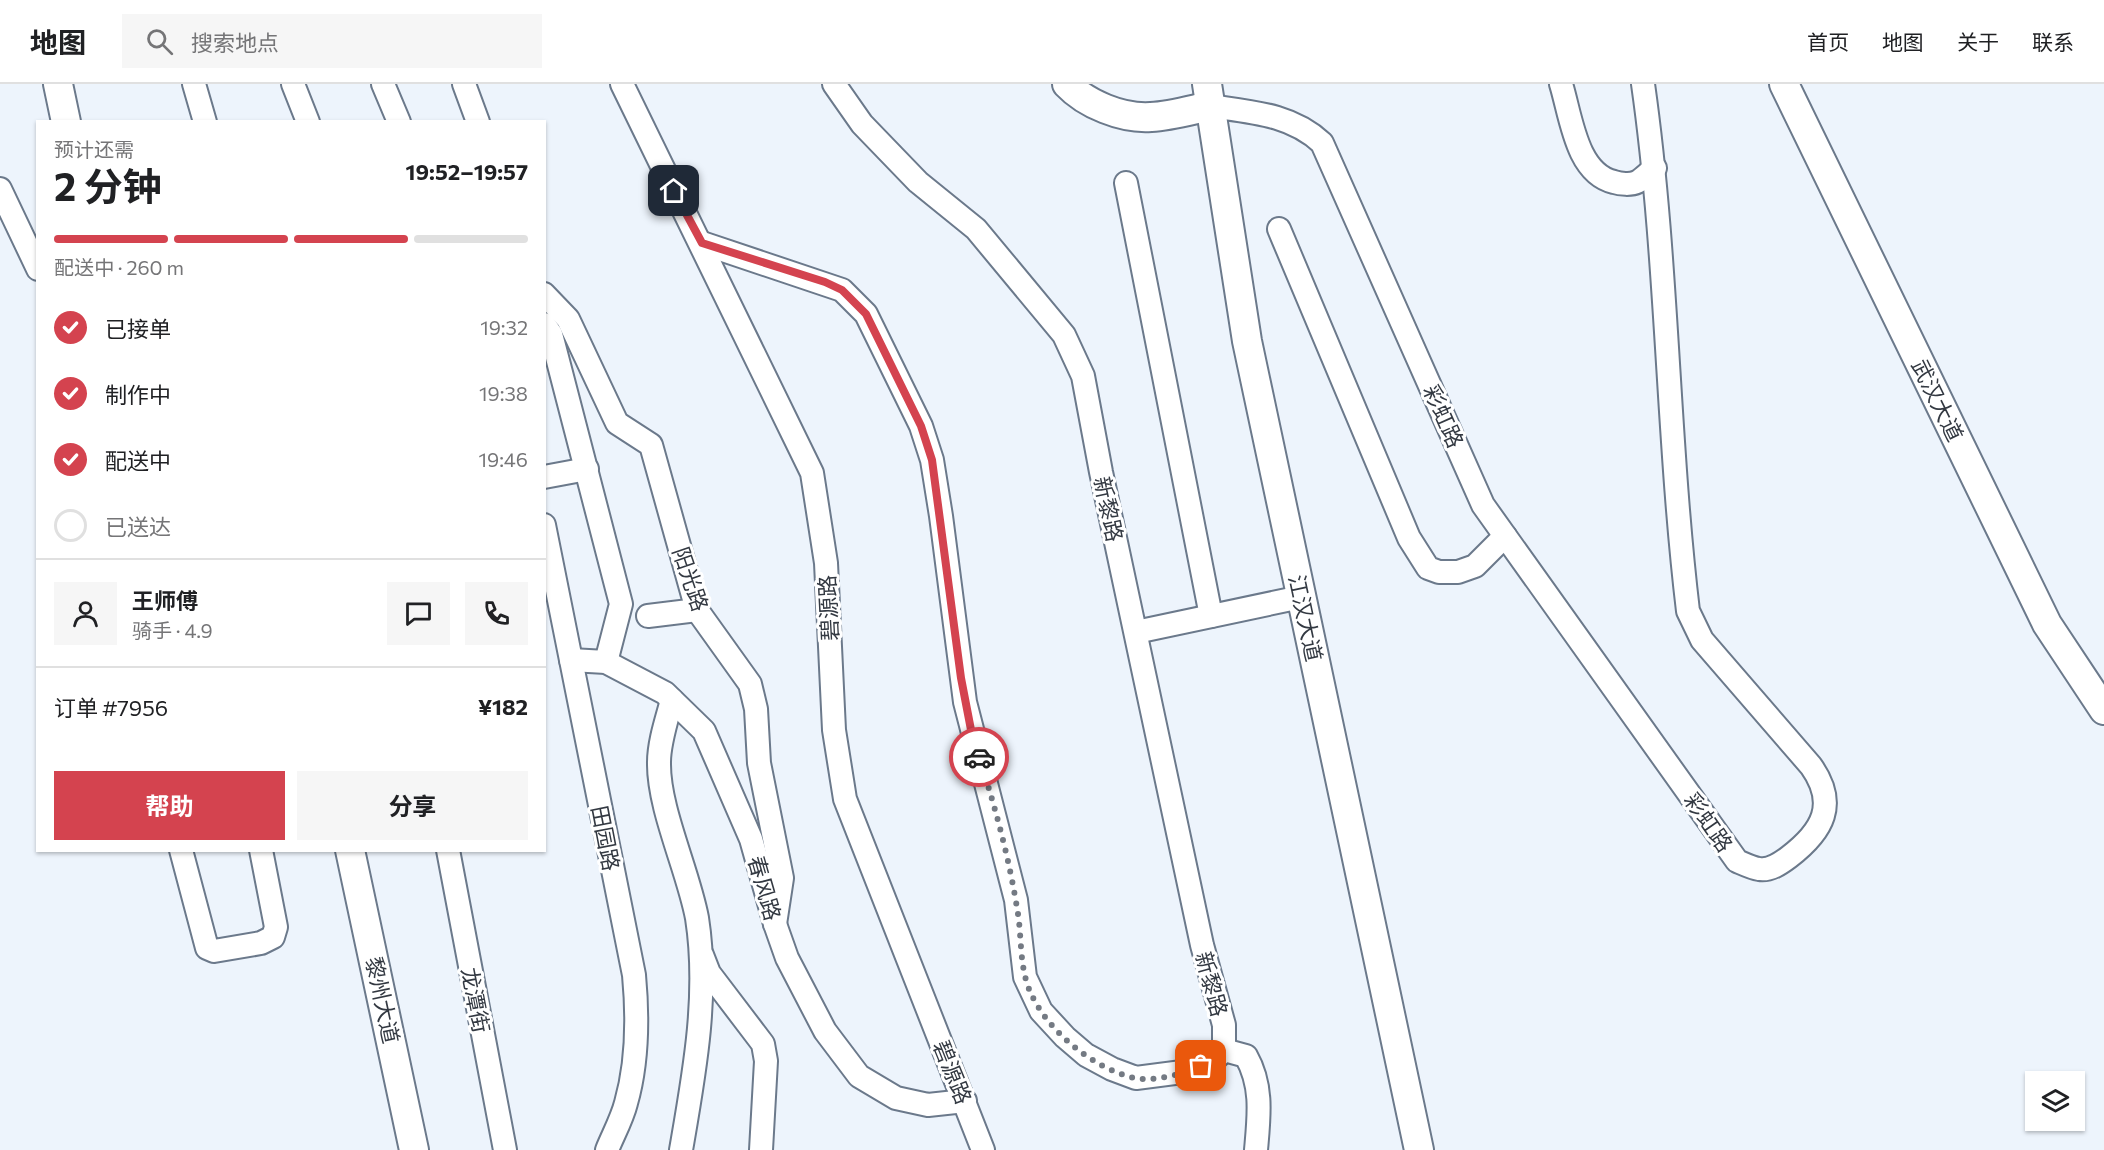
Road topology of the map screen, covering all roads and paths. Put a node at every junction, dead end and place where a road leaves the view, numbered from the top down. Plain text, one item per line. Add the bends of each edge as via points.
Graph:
1 (58, 84) edge
2 (194, 84) edge
3 (293, 84) edge
4 (383, 84) edge
5 (464, 84) edge
6 (622, 84) edge
7 (834, 84) edge
8 (1067, 84) edge
9 (1561, 84) edge
10 (1643, 84) edge
11 (1784, 84) edge
12 (1209, 95) edge
13 (66, 120) edge
14 (204, 120) edge
15 (307, 120) edge
16 (398, 120) edge
17 (477, 120) edge
18 (1655, 168) junction
19 (1126, 183) dead end
20 (0, 189) edge
21 (1279, 229) dead end
22 (702, 243) junction
23 (36, 265) edge
24 (546, 296) edge
25 (546, 327) edge
26 (587, 469) junction
27 (546, 477) edge
28 (546, 535) edge
29 (1505, 536) junction
30 (1301, 597) junction
31 (697, 610) junction
32 (648, 616) dead end
33 (1211, 616) junction
34 (1136, 632) junction
35 (571, 660) junction
36 (606, 662) junction
37 (672, 700) junction
38 (2104, 710) edge
39 (182, 852) edge
40 (261, 852) edge
41 (350, 852) edge
42 (448, 852) edge
43 (775, 924) junction
44 (700, 948) junction
45 (1224, 1050) junction
46 (965, 1101) junction
47 (414, 1150) edge
48 (505, 1150) edge
49 (607, 1150) edge
50 (681, 1150) edge
51 (761, 1150) edge
52 (983, 1150) edge
53 (1256, 1150) edge
54 (1419, 1150) edge

1 - 13 main road
2 - 14 street
3 - 15 street
4 - 16 street
5 - 17 street
6 - 22 street, 碧源路
7 - 34 street, 新黎路 via 862,124 918,182 976,229 1064,335 1083,376
8 - 12 main road via 1088,102 1130,116 1151,117
9 - 18 street via 1588,165 1601,179 1635,183
10 - 18 street, 彩虹路
11 - 38 main road, 武汉大道 via 2047,624
12 - 29 street, 彩虹路 via 1308,130 1322,143 1483,505
12 - 30 main road, 江汉大道 via 1247,341
18 - 29 street, 彩虹路 via 1688,611 1702,640 1822,781 1826,804 1822,823 1809,842 1778,865 1761,870 1737,861
19 - 33 street
20 - 23 street
21 - 29 street via 1409,538 1428,568 1458,572 1475,566
22 - 45 street via 842,290 866,314 921,426 936,482 969,724 1016,900 1025,977 1041,1011 1086,1055 1136,1078 1190,1071 1213,1061
22 - 46 street, 碧源路 via 812,473 825,563 834,730 845,799
24 - 31 street, 阳光路 via 568,319 616,423 651,445
25 - 26 street
26 - 27 street
26 - 36 street via 621,604
28 - 35 street, 田园路
30 - 33 street
30 - 54 main road, 江汉大道
31 - 32 street
31 - 43 street, 阳光路 via 750,684 756,709 759,763 782,878
33 - 34 street
34 - 45 street, 新黎路 via 1202,945 1224,1025
35 - 36 street, 春风路
35 - 49 street, 田园路 via 634,975 637,1012 636,1047 626,1104
36 - 37 street, 春风路
37 - 43 street, 春风路 via 704,731 751,839
37 - 44 street via 659,761 662,792 693,903
39 - 40 street via 202,934 207,948 214,951 261,943 273,937 276,927
41 - 47 main road, 黎州大道
42 - 48 street, 龙潭街
43 - 46 street, 春风路 via 787,958 825,1031 859,1076 896,1098 928,1105
44 - 50 street via 696,1071
44 - 51 street via 709,973 764,1044
45 - 53 street via 1246,1056 1256,1073
46 - 52 street, 碧源路

